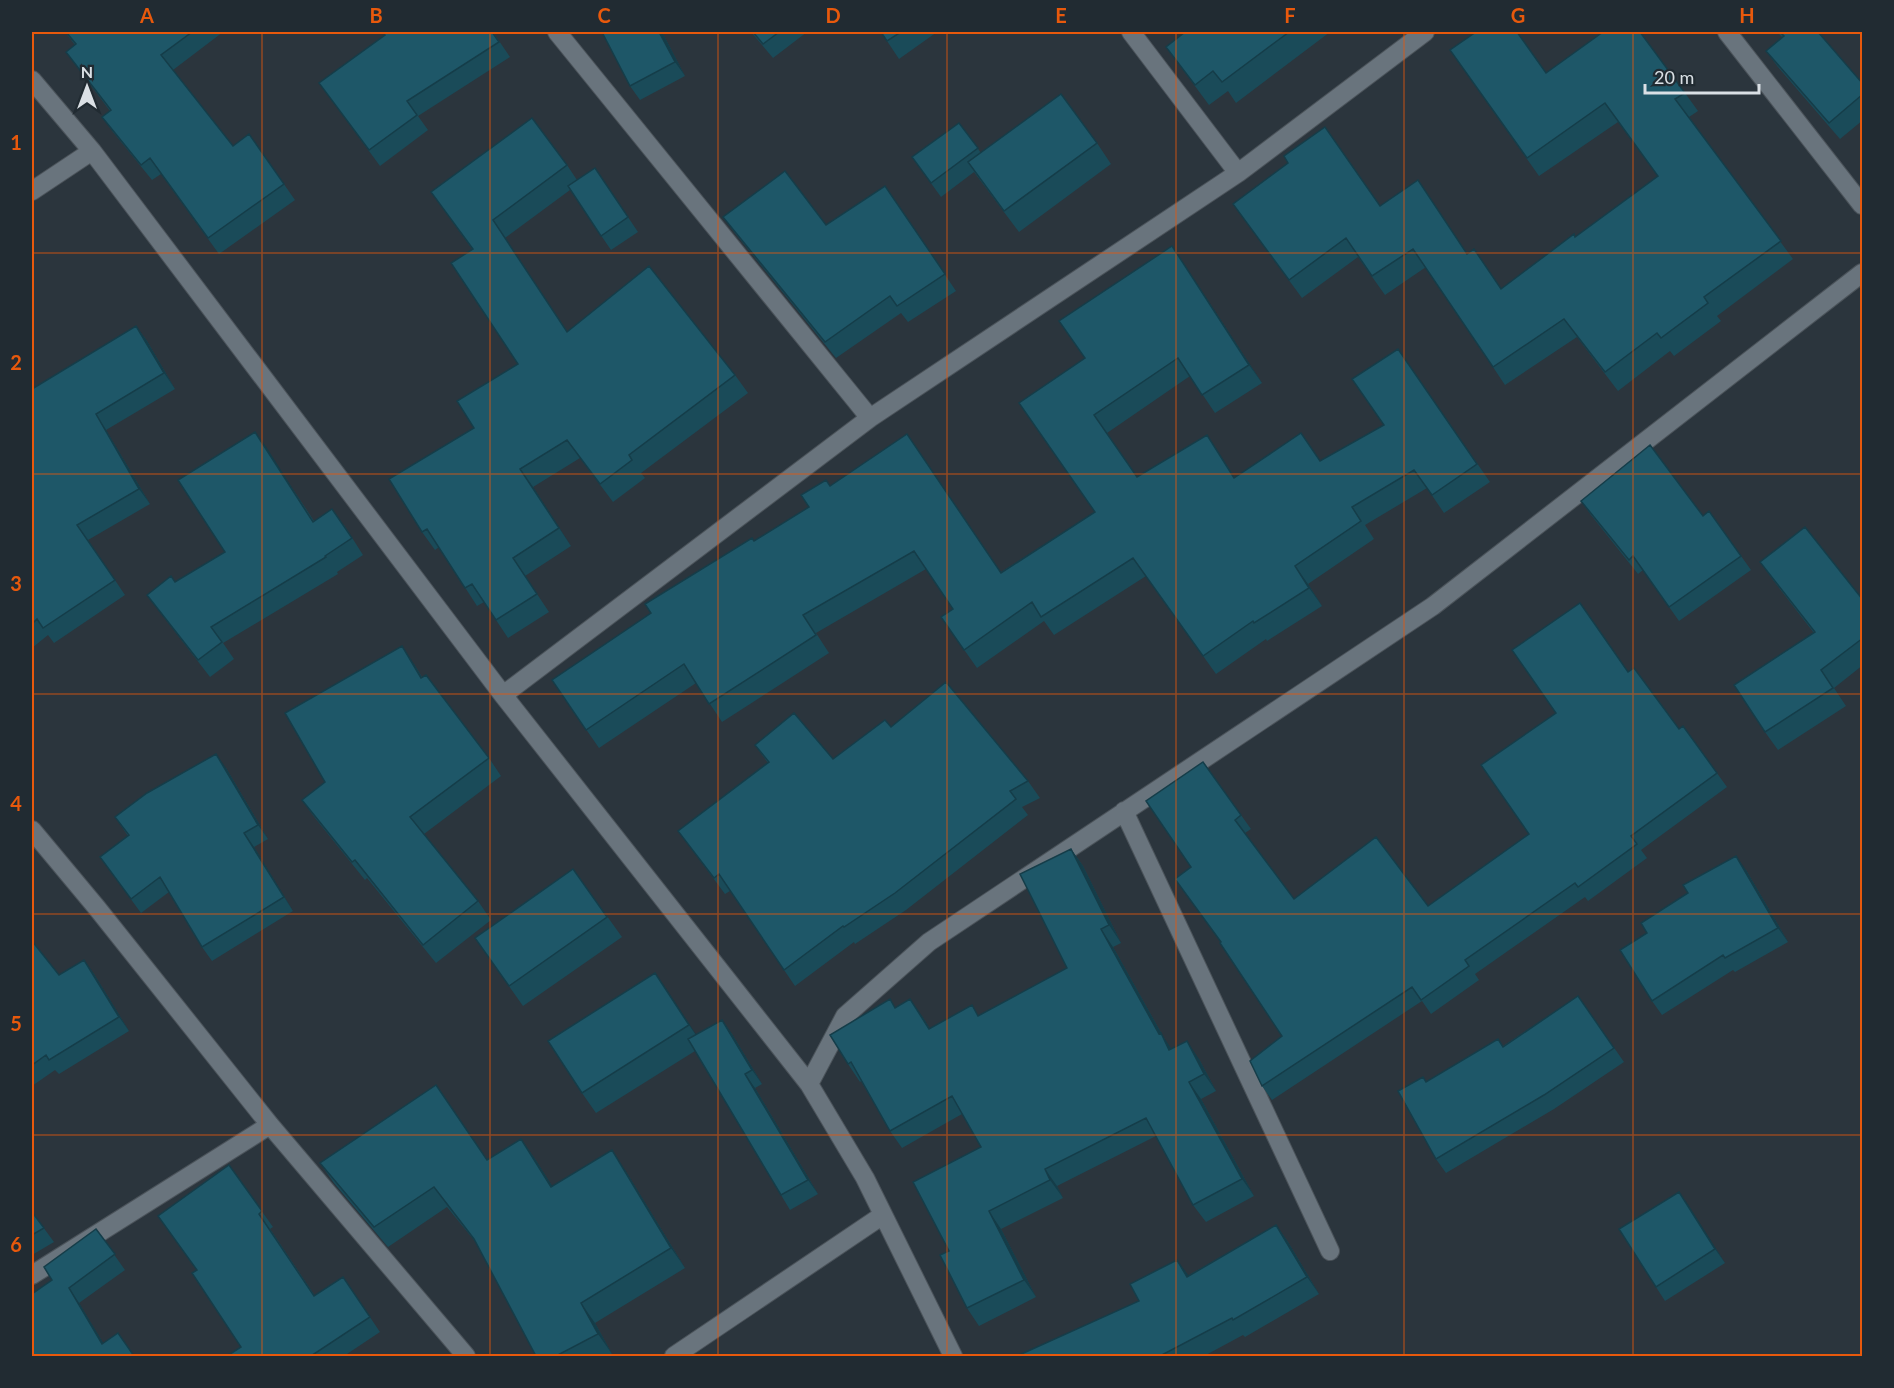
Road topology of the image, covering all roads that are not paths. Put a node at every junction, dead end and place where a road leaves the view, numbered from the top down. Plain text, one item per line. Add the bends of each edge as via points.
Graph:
1 (557, 32) edge
2 (1131, 32) edge
3 (1425, 32) edge
4 (1727, 32) edge
5 (32, 80) edge
6 (92, 151) junction
7 (1238, 173) junction
8 (32, 191) edge
9 (1863, 205) edge
10 (1863, 273) edge
11 (870, 418) junction
12 (503, 695) junction
13 (1124, 812) junction
14 (32, 830) edge
15 (809, 1084) junction
16 (270, 1125) junction
17 (883, 1215) junction
18 (1330, 1251) dead end
19 (32, 1275) edge
20 (466, 1356) edge
21 (674, 1356) edge
22 (953, 1356) edge

1 - 11 street
2 - 7 street
3 - 7 street
4 - 9 street
5 - 6 street
6 - 8 street
6 - 12 street
7 - 11 street
10 - 13 street via 1433,606
11 - 12 street
12 - 15 street
13 - 15 street via 929,942 845,1016
13 - 18 street
14 - 16 street
15 - 17 street
16 - 19 street
16 - 20 street
17 - 21 street
17 - 22 street

